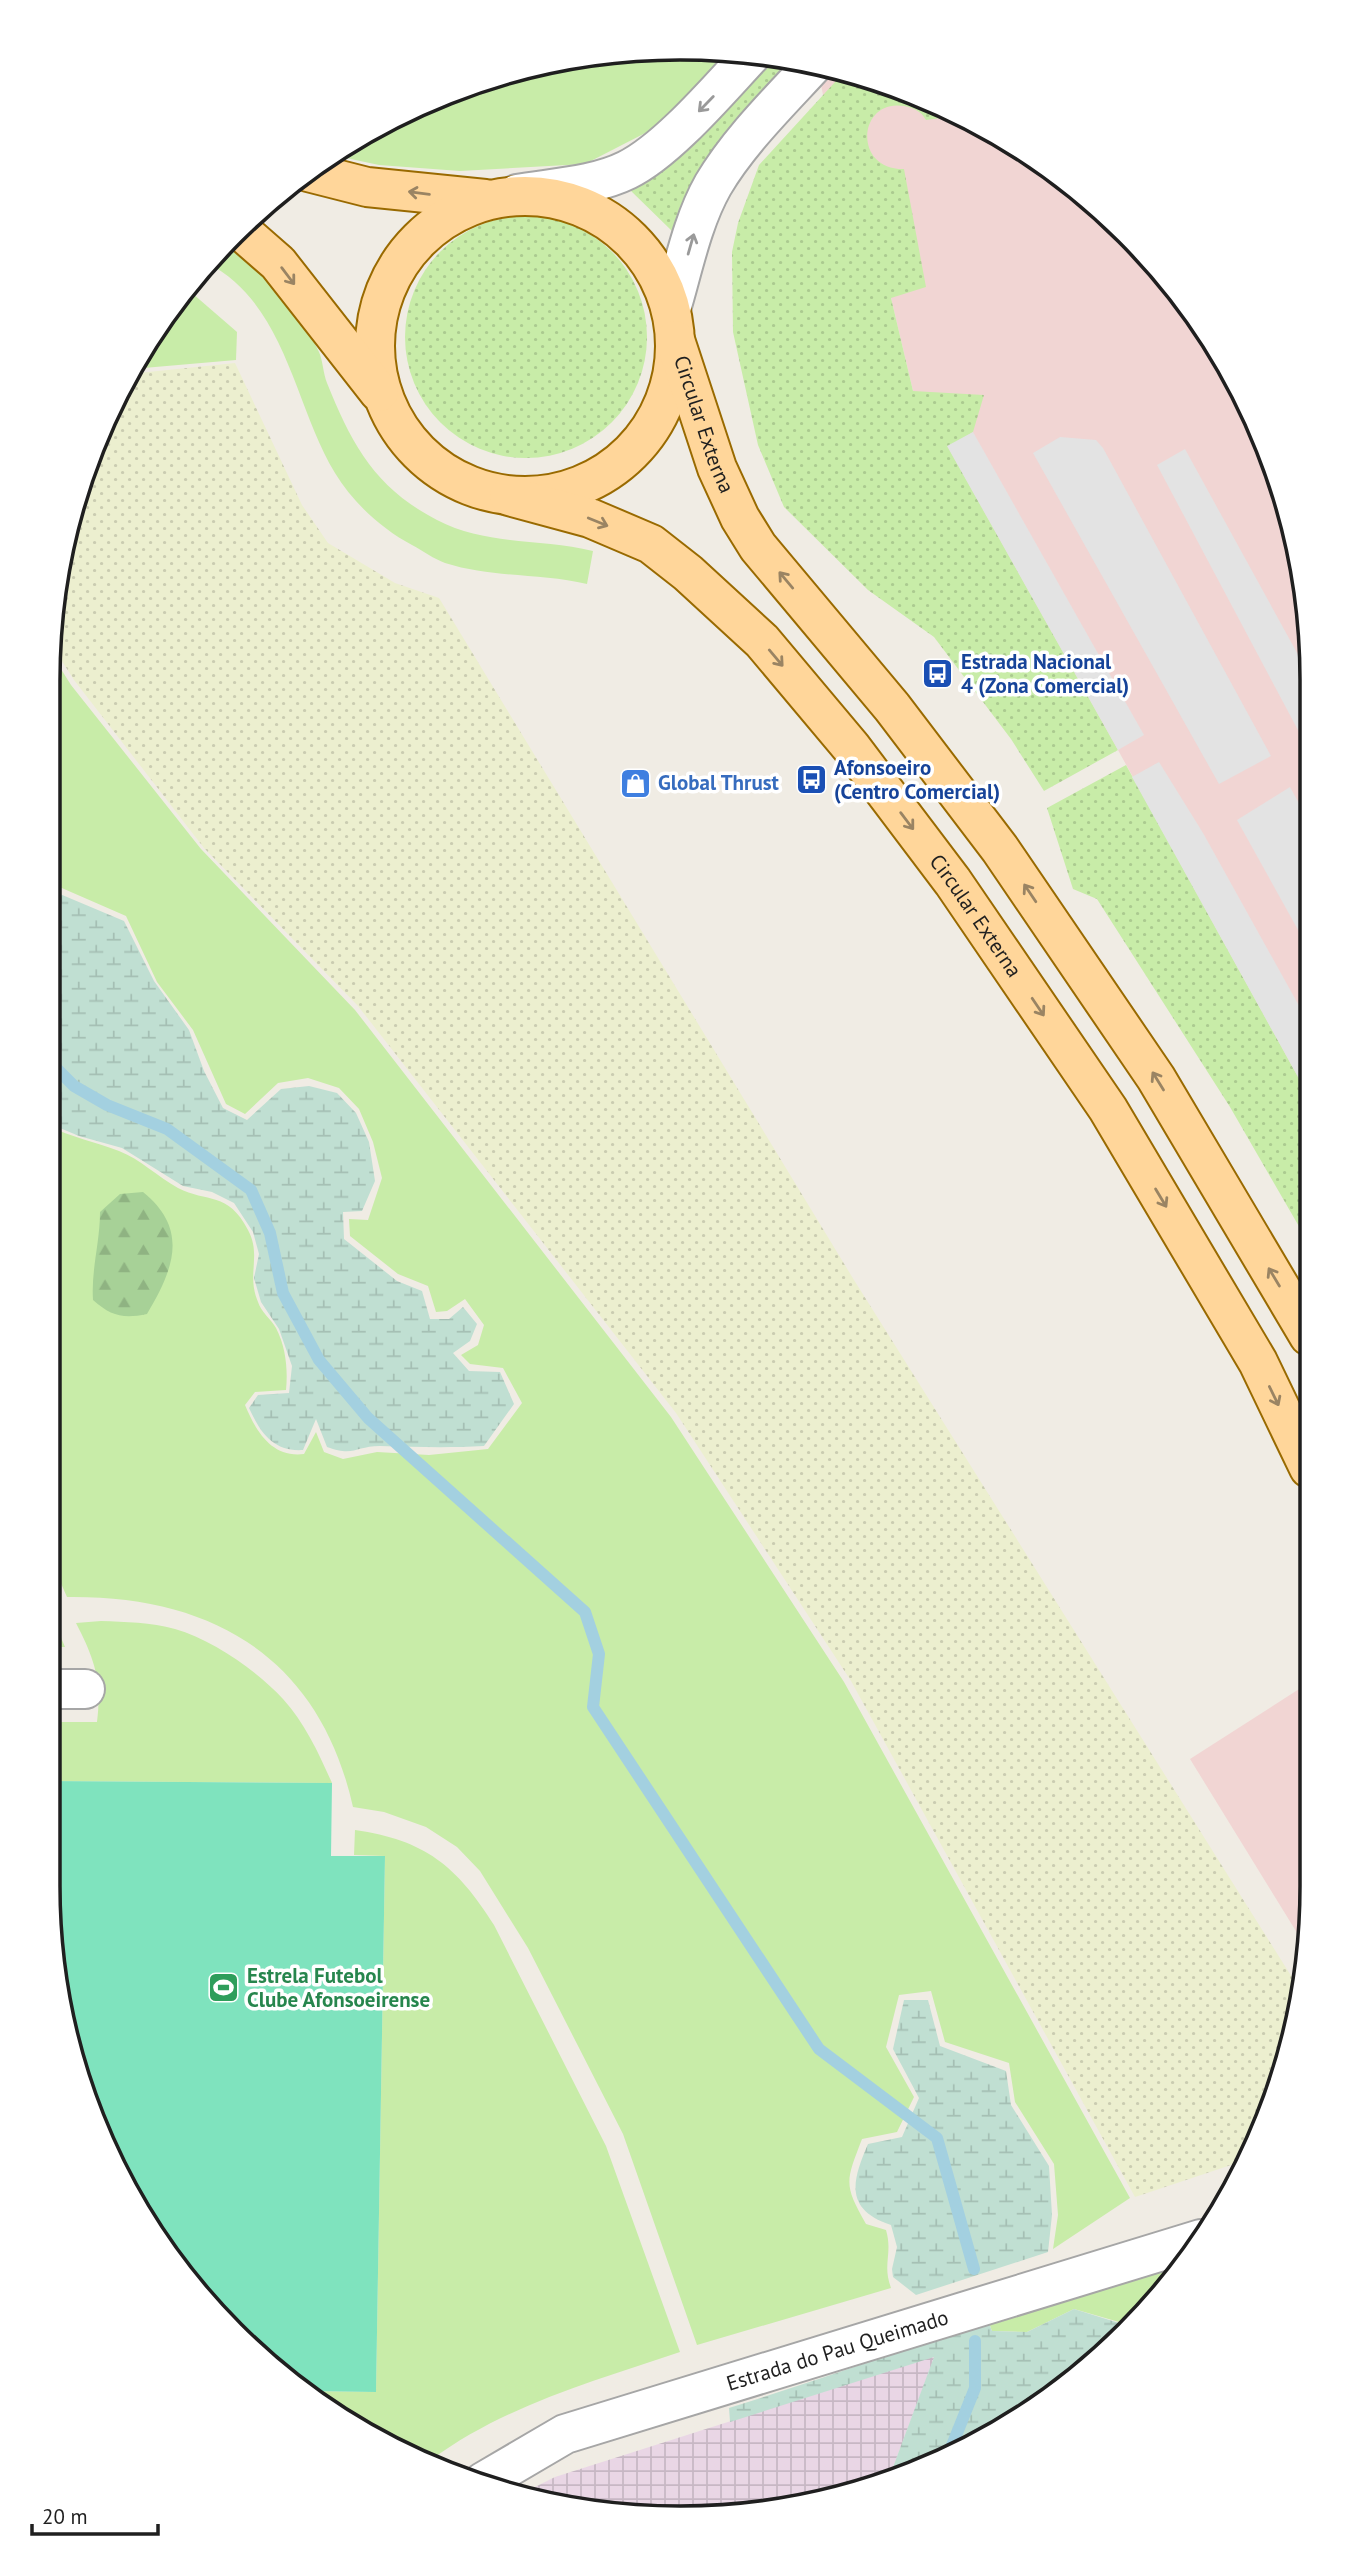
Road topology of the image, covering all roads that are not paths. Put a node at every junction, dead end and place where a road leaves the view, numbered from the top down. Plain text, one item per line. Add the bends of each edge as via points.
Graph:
1 (743, 63) edge
2 (806, 73) edge
3 (320, 175) edge
4 (502, 197) junction
5 (247, 236) edge
6 (673, 324) junction
7 (384, 398) junction
8 (509, 496) junction
9 (1300, 1321) edge
10 (1300, 1449) edge
11 (60, 1689) edge
12 (85, 1689) dead end
13 (1186, 2244) edge
14 (491, 2477) edge

1 -> 4 street via 702,108 627,170
6 -> 2 street via 696,226 713,186
4 -> 3 main road via 367,187
4 - 6 main road, Circular Externa via 563,199 604,216 639,246
4 - 7 main road via 441,220 404,254 382,300 374,349
5 -> 7 main road via 278,263
6 - 8 main road via 673,374 659,416 632,452 596,480 554,495
9 -> 6 main road, Circular Externa via 1156,1078 1000,849 892,707 758,547 717,468
7 - 8 main road via 403,435 432,465 469,486
8 -> 10 main road, Circular Externa via 590,518 651,544 762,641 852,747 953,882 1108,1109 1258,1362
11 - 12 street
13 - 14 street, Estrada do Pau Queimado via 565,2434

